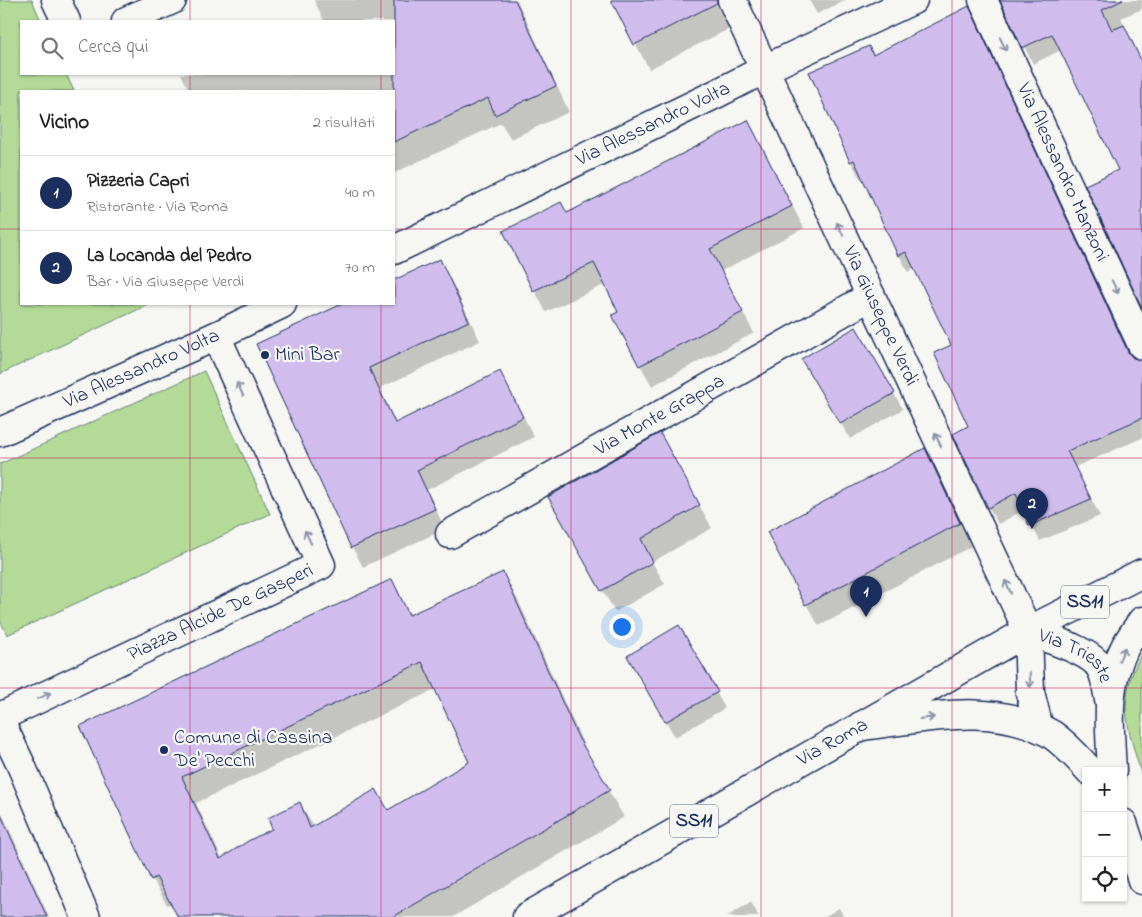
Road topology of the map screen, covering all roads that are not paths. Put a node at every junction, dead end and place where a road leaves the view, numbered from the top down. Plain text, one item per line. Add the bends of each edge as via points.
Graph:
1 (56, 0) edge
2 (172, 0) edge
3 (732, 0) edge
4 (913, 0) edge
5 (983, 0) edge
6 (66, 20) edge
7 (128, 20) edge
8 (765, 69) junction
9 (395, 250) edge
10 (871, 296) junction
11 (280, 305) edge
12 (216, 336) junction
13 (1142, 345) edge
14 (0, 432) edge
15 (450, 534) dead end
16 (1142, 573) edge
17 (1142, 621) edge
18 (1028, 631) junction
19 (1109, 701) junction
20 (0, 717) edge
21 (0, 722) edge
22 (861, 726) junction
23 (1039, 728) junction
24 (1086, 767) edge
25 (1112, 767) edge
26 (1127, 834) edge
27 (1142, 880) edge
28 (86, 917) edge
29 (527, 917) edge

1 - 6 street
2 - 7 street
3 - 8 street, Via Giuseppe Verdi
4 - 8 street, Via Alessandro Volta
5 -> 13 street, Via Alessandro Manzoni
8 - 9 street, Via Alessandro Volta
10 -> 8 street, Via Giuseppe Verdi
10 - 15 street, Via Monte Grappa
18 -> 10 street, Via Giuseppe Verdi
11 - 12 street, Via Alessandro Volta
12 - 14 street, Via Alessandro Volta
20 -> 12 street, Piazza Alcide De Gasperi via 321,565
16 - 18 street, Via Roma / SS11
19 -> 17 street, Via Trieste via 1125,647
18 - 19 street, Via Trieste via 1078,651 1096,662 1104,674
18 - 22 street, Via Roma / SS11
18 -> 23 street, Via Trieste via 1030,692
19 - 25 street, Via Trieste
21 - 28 street
22 -> 23 street via 985,714
22 - 29 street, Via Roma / SS11
23 - 24 street via 1061,742
26 - 27 street

